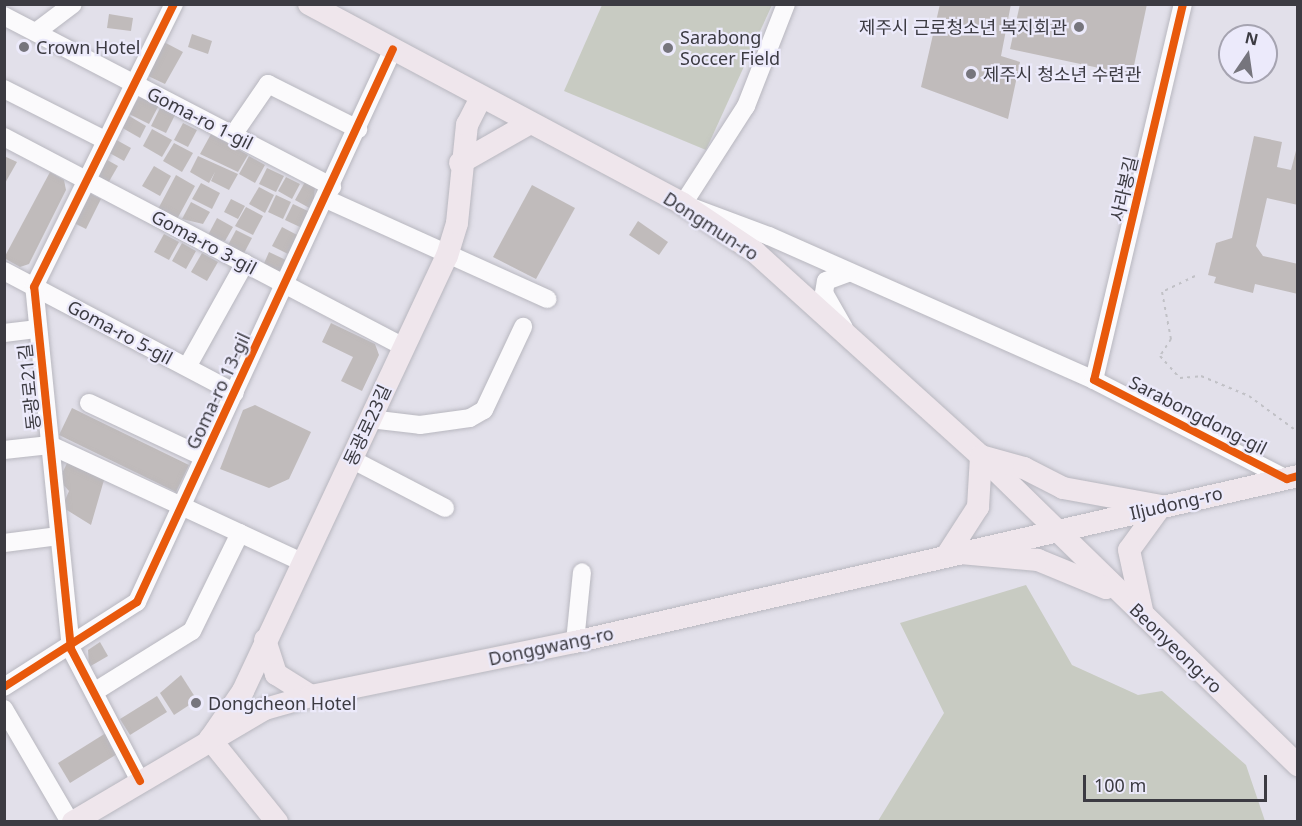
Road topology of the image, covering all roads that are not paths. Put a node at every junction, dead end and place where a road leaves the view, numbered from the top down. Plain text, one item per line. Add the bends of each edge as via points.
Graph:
1 (73, 4) edge
2 (174, 4) edge
3 (309, 4) edge
4 (324, 4) edge
5 (786, 4) edge
6 (1184, 4) edge
7 (4, 16) edge
8 (340, 21) junction
9 (36, 32) junction
10 (393, 50) junction
11 (133, 83) junction
12 (4, 89) edge
13 (482, 97) junction
14 (530, 123) junction
15 (358, 129) junction
16 (233, 135) junction
17 (4, 137) edge
18 (105, 140) junction
19 (460, 163) junction
20 (86, 180) junction
21 (329, 193) junction
22 (683, 204) junction
23 (447, 256) junction
24 (244, 263) junction
25 (4, 271) edge
26 (848, 273) junction
27 (284, 284) junction
28 (34, 287) junction
29 (547, 299) dead end
30 (523, 327) dead end
31 (38, 329) junction
32 (4, 333) edge
33 (849, 336) junction
34 (404, 347) junction
35 (187, 368) junction
36 (1094, 380) junction
37 (235, 393) junction
38 (89, 403) dead end
39 (370, 419) junction
40 (50, 445) junction
41 (4, 450) edge
42 (981, 456) junction
43 (204, 457) junction
44 (351, 459) junction
45 (1292, 478) edge
46 (1161, 506) junction
47 (445, 508) dead end
48 (184, 510) junction
49 (1054, 531) junction
50 (240, 533) junction
51 (59, 536) junction
52 (4, 543) edge
53 (949, 552) junction
54 (302, 562) junction
55 (582, 572) dead end
56 (1119, 593) junction
57 (1144, 617) junction
58 (266, 640) junction
59 (575, 642) junction
60 (71, 649) junction
61 (4, 687) edge
62 (94, 692) junction
63 (311, 696) junction
64 (4, 709) edge
65 (210, 739) junction
66 (1298, 765) edge
67 (140, 781) junction
68 (72, 822) edge
69 (277, 822) edge

1 - 9 street
2 - 11 street
3 - 8 main road, Dongmun-ro
4 - 8 street
5 - 22 street via 746,106
6 - 36 street, 사라봉길
7 - 9 street, Goma-ro 1-gil
8 - 10 main road, Dongmun-ro
9 - 11 street, Goma-ro 1-gil
10 - 13 main road, Dongmun-ro
10 - 15 street, Goma-ro 13-gil
11 - 16 street, Goma-ro 1-gil
11 - 18 street
12 - 18 street
13 - 14 main road, Dongmun-ro
13 - 19 main road, 동광로23길 via 467,125
14 - 19 main road
14 - 22 main road, Dongmun-ro
15 - 16 street via 268,84
15 - 21 street, Goma-ro 13-gil
16 - 21 street, Goma-ro 1-gil
17 - 20 street, Goma-ro 3-gil
18 - 20 street
19 - 23 main road, 동광로23길 via 457,223
20 - 24 street, Goma-ro 3-gil
20 - 28 street
21 - 23 street, Goma-ro 1-gil
21 - 27 street, Goma-ro 13-gil
22 - 26 street, Sarabongdong-gil
22 - 33 main road, Dongmun-ro via 755,252
23 - 29 street, Goma-ro 1-gil
23 - 34 main road, 동광로23길
24 - 27 street, Goma-ro 3-gil
24 - 35 street
25 - 28 street, Goma-ro 5-gil
26 - 33 street via 826,281 824,293
26 - 36 street, Sarabongdong-gil
27 - 34 street, Goma-ro 3-gil
27 - 37 street, Goma-ro 13-gil
28 - 31 street, 동광로21길
28 - 35 street, Goma-ro 5-gil
30 - 39 street via 483,410 470,418 420,425
31 - 32 street
31 - 40 street, 동광로21길
33 - 42 main road, Dongmun-ro
34 - 39 main road, 동광로23길
35 - 37 street, Goma-ro 5-gil
36 - 45 street, Sarabongdong-gil
37 - 43 street, Goma-ro 13-gil
38 - 43 street
39 - 44 main road, 동광로23길
40 - 41 street
40 - 48 street
40 - 51 street, 동광로21길
42 - 46 main road via 1024,468 1063,488
42 - 49 main road, Dongmun-ro
42 - 53 main road via 978,507
43 - 48 street, Goma-ro 13-gil
44 - 47 street
44 - 54 main road, 동광로23길
45 - 46 main road, Iljudong-ro
46 - 49 main road, Iljudong-ro
46 - 57 main road via 1129,550
48 - 50 street
48 - 60 street, Goma-ro 13-gil via 137,602
49 - 53 main road, Donggwang-ro
49 - 56 main road, Beonyeong-ro
50 - 54 street
50 - 62 street via 192,631
51 - 52 street
51 - 60 street, 동광로21길
53 - 56 main road via 1038,560
53 - 59 main road, Donggwang-ro
54 - 58 main road, 동광로23길
55 - 59 street
56 - 57 main road, Beonyeong-ro
57 - 66 main road, Beonyeong-ro
58 - 63 main road via 276,674
58 - 65 main road, 동광로23길 via 243,691
59 - 63 main road, Donggwang-ro
60 - 61 street, Goma-ro 13-gil
60 - 62 street, 동광로21길
62 - 67 street, 동광로21길
63 - 65 main road, Donggwang-ro via 265,709
64 - 68 street
65 - 67 main road, Donggwang-ro
65 - 69 main road
67 - 68 main road, Donggwang-ro

